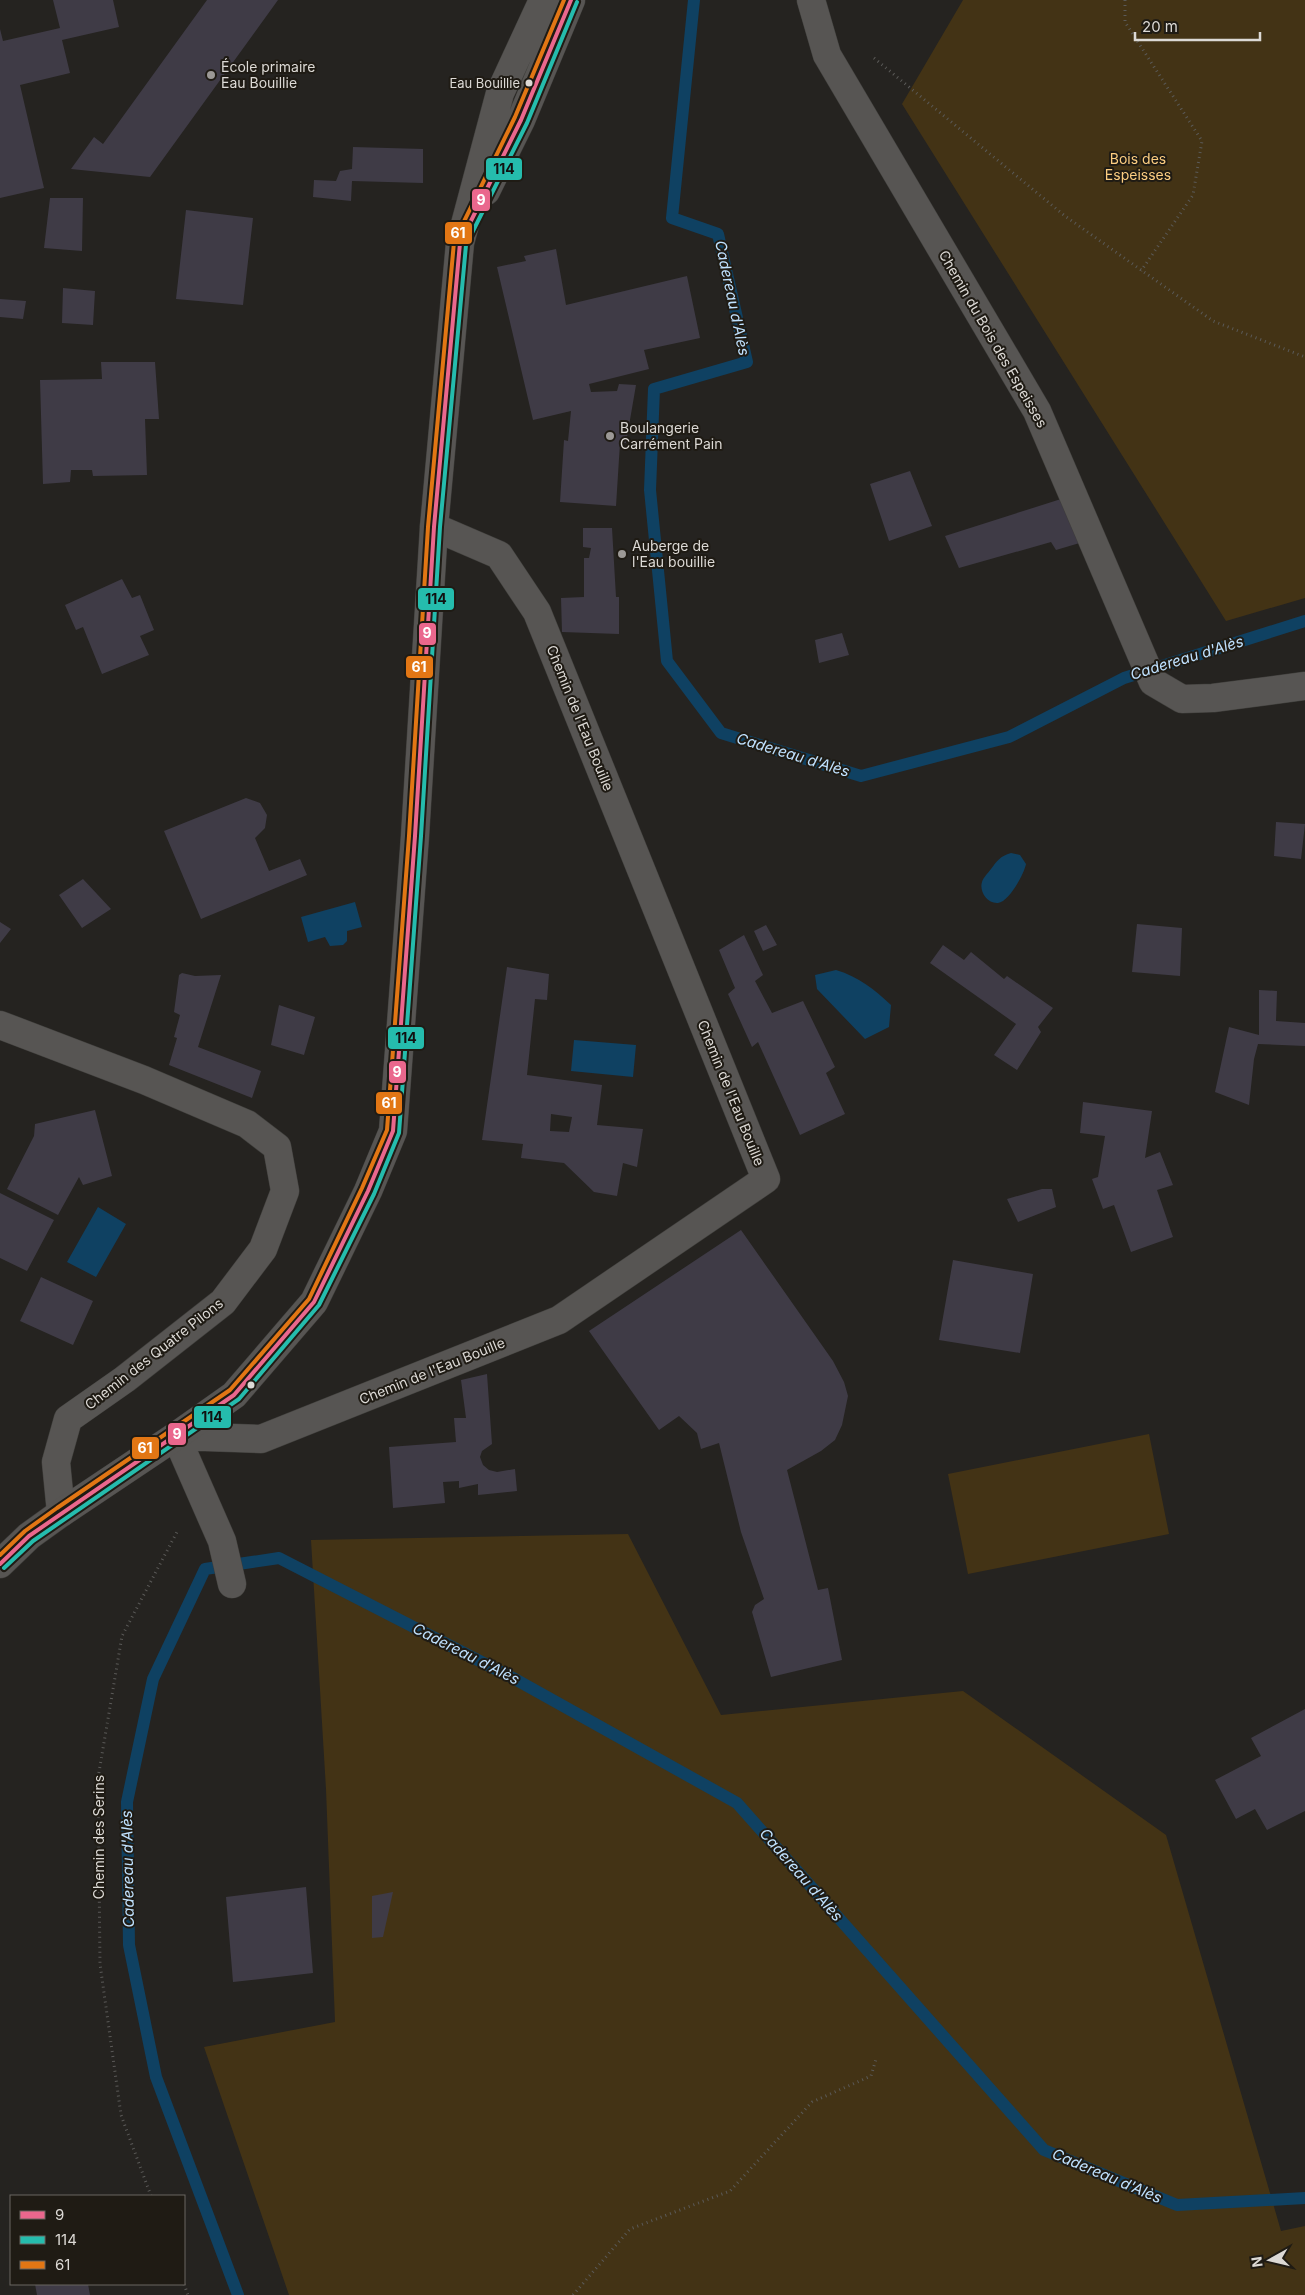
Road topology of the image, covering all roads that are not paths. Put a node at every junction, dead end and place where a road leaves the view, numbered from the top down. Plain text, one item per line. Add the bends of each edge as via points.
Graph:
1 (542, 0) edge
2 (571, 0) edge
3 (811, 0) edge
4 (460, 243) junction
5 (434, 527) junction
6 (1305, 686) edge
7 (0, 1025) edge
8 (176, 1436) junction
9 (61, 1512) junction
10 (0, 1564) edge
11 (232, 1584) dead end

1 - 4 street via 500,93
2 - 4 street via 521,120
3 - 6 street, Chemin du Bois des Espeisses via 827,55 1037,411 1153,682 1182,699
4 - 5 street
5 - 8 street via 393,1131 314,1302 234,1395
5 - 8 street, Chemin de l'Eau Bouille via 499,555 537,612 766,1179 559,1320 261,1439
7 - 9 street, Chemin des Quatre Pilons via 144,1080 247,1124 277,1147 285,1191 262,1249 223,1302 68,1420 56,1462
8 - 9 street
8 - 11 street via 222,1541
9 - 10 street

